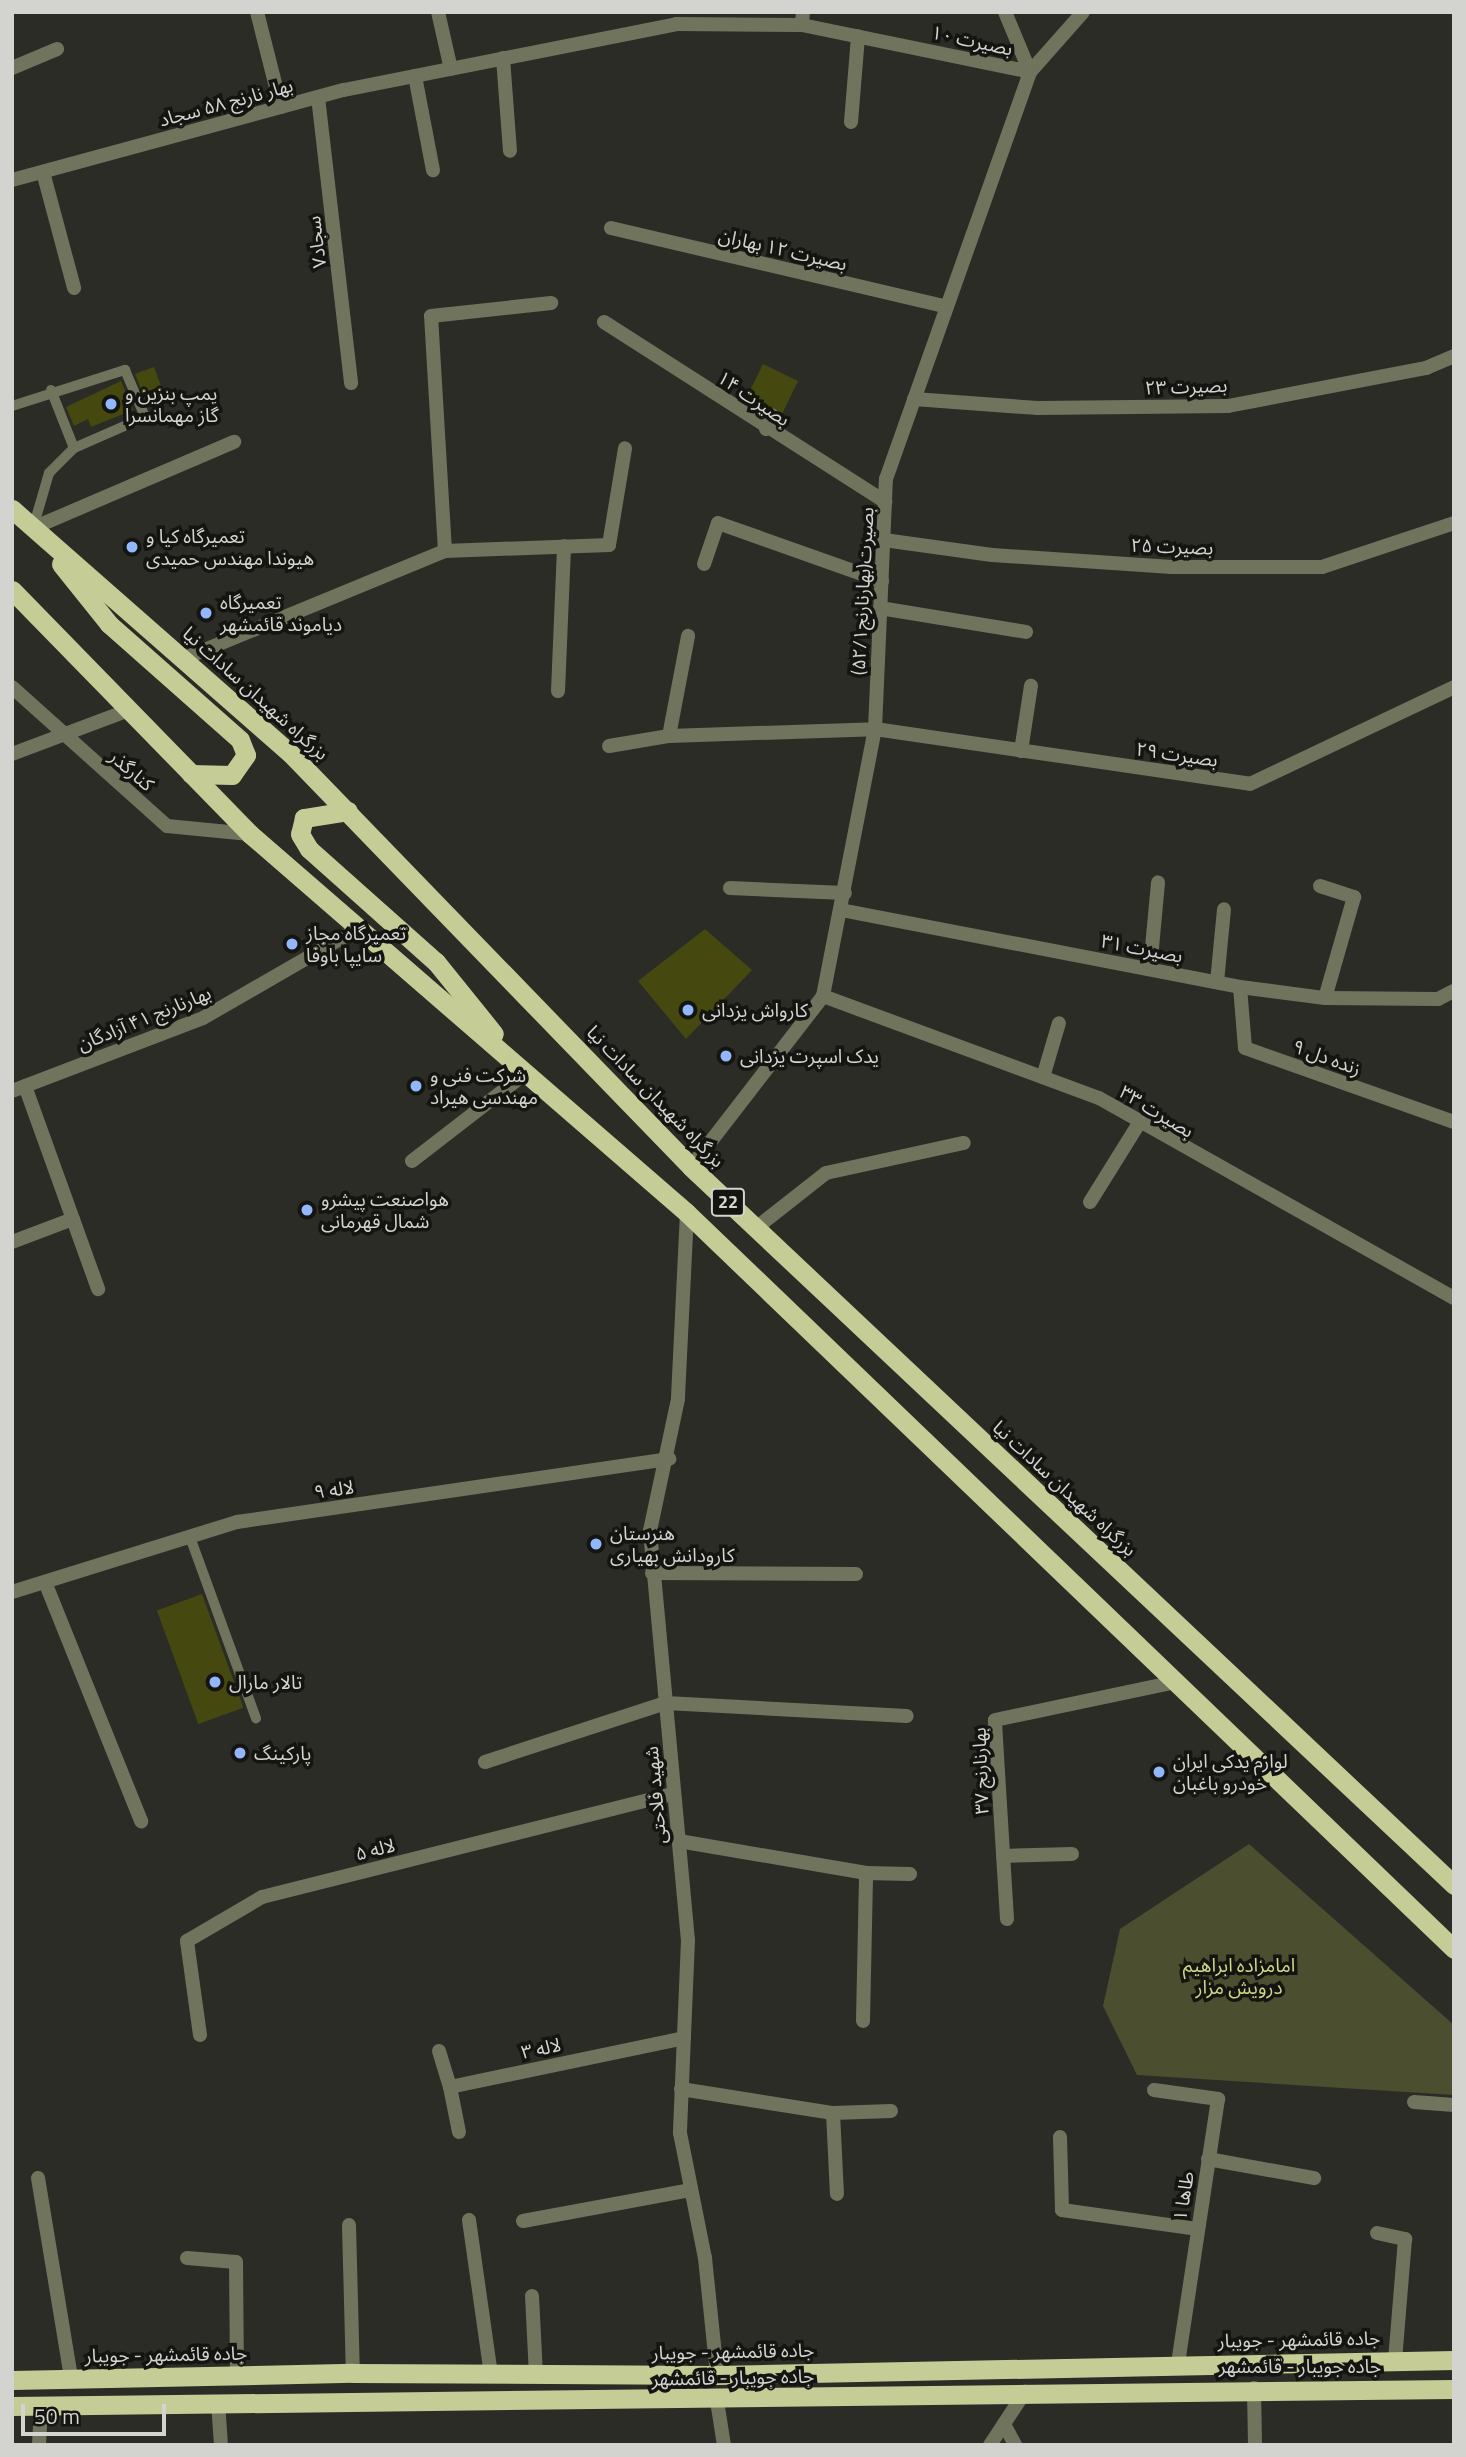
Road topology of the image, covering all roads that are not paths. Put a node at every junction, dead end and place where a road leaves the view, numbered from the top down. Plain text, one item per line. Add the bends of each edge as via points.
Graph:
1 (257, 12) edge
2 (438, 12) edge
3 (1005, 12) edge
4 (1083, 12) edge
5 (802, 19) edge
6 (858, 36) junction
7 (57, 49) dead end
8 (503, 58) junction
9 (12, 68) edge
10 (451, 69) junction
11 (1030, 72) junction
12 (415, 76) junction
13 (318, 97) junction
14 (281, 107) junction
15 (851, 122) dead end
16 (510, 151) dead end
17 (433, 170) dead end
18 (43, 172) junction
19 (12, 180) edge
20 (611, 228) dead end
21 (75, 288) dead end
22 (551, 303) dead end
23 (947, 307) junction
24 (604, 322) dead end
25 (1454, 356) edge
26 (351, 383) dead end
27 (51, 390) junction
28 (914, 399) junction
29 (12, 406) edge
30 (772, 415) dead end
31 (766, 429) junction
32 (234, 442) dead end
33 (74, 448) junction
34 (625, 448) dead end
35 (885, 502) junction
36 (12, 509) edge
37 (1454, 523) edge
38 (33, 528) junction
39 (884, 540) junction
40 (564, 547) junction
41 (445, 551) junction
42 (704, 564) dead end
43 (882, 581) junction
44 (12, 590) edge
45 (880, 608) junction
46 (1026, 632) dead end
47 (688, 636) dead end
48 (185, 658) junction
49 (1031, 686) dead end
50 (12, 687) edge
51 (1454, 687) edge
52 (558, 691) dead end
53 (129, 710) junction
54 (875, 729) junction
55 (62, 735) junction
56 (669, 736) junction
57 (609, 746) dead end
58 (1021, 751) junction
59 (12, 754) edge
60 (191, 774) junction
61 (348, 811) junction
62 (250, 834) junction
63 (1158, 882) dead end
64 (1320, 886) dead end
65 (730, 888) dead end
66 (845, 892) junction
67 (841, 909) junction
68 (1224, 909) dead end
69 (359, 928) junction
70 (1150, 970) junction
71 (1217, 982) junction
72 (1240, 987) junction
73 (1454, 991) edge
74 (824, 996) junction
75 (1325, 998) junction
76 (1059, 1023) dead end
77 (526, 1073) junction
78 (1043, 1077) junction
79 (19, 1089) edge
80 (1454, 1122) edge
81 (1138, 1125) junction
82 (964, 1143) dead end
83 (412, 1161) dead end
84 (691, 1167) junction
85 (1090, 1202) dead end
86 (687, 1213) junction
87 (73, 1219) junction
88 (756, 1228) junction
89 (12, 1242) edge
90 (98, 1289) dead end
91 (1454, 1298) edge
92 (669, 1459) junction
93 (190, 1537) junction
94 (652, 1573) junction
95 (856, 1574) dead end
96 (45, 1582) junction
97 (12, 1592) edge
98 (1175, 1682) junction
99 (666, 1703) junction
100 (907, 1716) dead end
101 (256, 1717) dead end
102 (485, 1762) dead end
103 (673, 1794) junction
104 (141, 1821) dead end
105 (679, 1840) junction
106 (1072, 1854) dead end
107 (1003, 1856) junction
108 (866, 1873) junction
109 (910, 1874) dead end
110 (1454, 1885) edge
111 (1007, 1919) dead end
112 (1454, 1949) edge
113 (863, 2021) dead end
114 (200, 2035) dead end
115 (684, 2038) junction
116 (439, 2052) dead end
117 (450, 2087) junction
118 (681, 2089) junction
119 (1154, 2090) dead end
120 (1414, 2102) dead end
121 (1454, 2105) edge
122 (891, 2111) dead end
123 (833, 2113) junction
124 (459, 2132) dead end
125 (1060, 2137) dead end
126 (1208, 2159) junction
127 (38, 2178) dead end
128 (1314, 2178) dead end
129 (691, 2190) junction
130 (837, 2194) dead end
131 (469, 2220) dead end
132 (523, 2221) dead end
133 (349, 2225) dead end
134 (1197, 2229) junction
135 (1377, 2233) dead end
136 (187, 2258) dead end
137 (532, 2296) dead end
138 (1395, 2360) junction
139 (1454, 2360) edge
140 (1178, 2364) junction
141 (353, 2372) junction
142 (536, 2374) junction
143 (237, 2375) junction
144 (491, 2375) junction
145 (717, 2375) junction
146 (71, 2378) junction
147 (12, 2380) edge
148 (1254, 2388) junction
149 (1454, 2389) edge
150 (1025, 2392) junction
151 (717, 2401) junction
152 (218, 2402) junction
153 (41, 2405) junction
154 (12, 2406) edge
155 (1004, 2424) junction
156 (38, 2445) edge
157 (221, 2445) edge
158 (724, 2445) edge
159 (990, 2445) edge
160 (1015, 2445) edge
161 (1255, 2445) edge

1 - 14 street
2 - 10 street
3 - 11 street
4 - 11 street, بصیرت(بهارنارنج۵۲/۱)
5 - 6 street, بصیرت ۱۰
5 - 8 street, بصیرت ۱۰ via 676,24
6 - 11 street, بصیرت ۱۰
6 - 15 street
7 - 9 street
8 - 10 street, بصیرت ۱۰
8 - 16 street
10 - 12 street, بهار نارنج ۵۸ سجاد
11 - 23 street, بصیرت(بهارنارنج۵۲/۱)
12 - 13 street, بهار نارنج ۵۸ سجاد
12 - 17 street
13 - 14 street, بهار نارنج ۵۸ سجاد
13 - 26 street, سجاد۷
14 - 18 street, بهار نارنج ۵۸ سجاد
18 - 19 street, بهار نارنج ۵۸ سجاد
18 - 21 street
20 - 23 street, بصیرت ۱۲ بهاران
22 - 41 street via 431,316
23 - 28 street, بصیرت(بهارنارنج۵۲/۱)
24 - 31 street, بصیرت ۱۴
25 - 28 street, بصیرت ۲۳ via 1426,368 1228,406 1038,408
27 - 29 lane
27 - 33 lane
27 - 33 lane via 125,370 145,417
28 - 35 street, بصیرت(بهارنارنج۵۲/۱) via 886,479
30 - 31 street
31 - 35 street, بصیرت ۱۴
32 - 38 street
33 - 38 lane via 49,473
34 - 40 street via 610,545
35 - 39 street, بصیرت(بهارنارنج۵۲/۱)
36 - 38 highway, بزرگراه شهیدان سادات نیا / 22
37 - 39 street, بصیرت ۲۵ via 1322,567 1172,567 992,555
38 - 48 highway, بزرگراه شهیدان سادات نیا / 22
38 - 60 highway via 109,624 240,740 246,755 232,775
39 - 43 street, بصیرت(بهارنارنج۵۲/۱)
40 - 41 street
40 - 52 street
41 - 48 street
42 - 43 street via 718,523
43 - 45 street, بصیرت(بهارنارنج۵۲/۱)
44 - 53 highway, 22
45 - 46 street
45 - 54 street, بصیرت(بهارنارنج۵۲/۱)
47 - 56 street
48 - 61 highway, بزرگراه شهیدان سادات نیا / 22
49 - 58 street
50 - 55 street, کنارگذر
51 - 58 street, بصیرت ۲۹ via 1250,784
53 - 55 street
53 - 60 highway, 22
54 - 56 street, بصیرت ۲۹
54 - 58 street, بصیرت ۲۹
54 - 66 street, بصیرت(بهارنارنج۵۲/۱)
55 - 59 street
55 - 62 street, کنارگذر via 167,826
56 - 57 street, بصیرت ۲۹
60 - 62 highway, 22
61 - 77 highway via 304,818 300,834 309,849 436,962
61 - 84 highway, بزرگراه شهیدان سادات نیا / 22
62 - 69 highway, 22
63 - 70 street
64 - 75 street via 1354,897
65 - 66 street
66 - 67 street, بصیرت(بهارنارنج۵۲/۱)
67 - 70 street, بصیرت ۳۱
67 - 74 street, بصیرت(بهارنارنج۵۲/۱)
68 - 71 street
69 - 77 highway, 22
69 - 79 street, بهارنارنج ۴۱ آزادگان via 203,1018
70 - 71 street, بصیرت ۳۱
71 - 72 street, بصیرت ۳۱
72 - 75 street, بصیرت ۳۱
72 - 80 street, زنده دل ۹ via 1245,1048
73 - 75 street, بصیرت ۳۱ via 1438,999
74 - 78 street, بصیرت ۳۳
74 - 84 street, بصیرت(بهارنارنج۵۲/۱)
76 - 78 street
77 - 83 street
77 - 86 highway, 22
78 - 81 street, بصیرت ۳۳ via 1099,1098
79 - 87 street
81 - 85 street
81 - 91 street, بصیرت ۳۳
82 - 88 street via 826,1173
84 - 88 highway, بزرگراه شهیدان سادات نیا / 22
86 - 92 street, شهید فلاحتی
86 - 98 highway, 22
87 - 89 street
87 - 90 street
88 - 110 highway, بزرگراه شهیدان سادات نیا / 22
92 - 93 street, لاله ۹ via 237,1522
92 - 94 street, شهید فلاحتی via 650,1531
93 - 96 street, لاله ۹
93 - 101 lane
94 - 95 street
94 - 99 street, شهید فلاحتی
96 - 97 street, لاله ۹
96 - 104 street
98 - 107 street, بهارنارنج ۳۷ via 995,1720
98 - 112 highway, 22
99 - 100 street
99 - 102 street
99 - 103 street, شهید فلاحتی
103 - 105 street, شهید فلاحتی
103 - 114 street, لاله ۵ via 262,1897 187,1941
105 - 108 street
105 - 115 street, شهید فلاحتی via 688,1940
106 - 107 street
107 - 111 street, بهارنارنج ۳۷
108 - 109 street
108 - 113 street
115 - 117 street, لاله ۳
115 - 118 street, شهید فلاحتی
116 - 117 street
117 - 124 street
118 - 123 street
118 - 129 street, شهید فلاحتی via 680,2133
119 - 126 street, طاها ۱ via 1218,2099
120 - 121 street
122 - 123 street
123 - 130 street
125 - 134 street via 1058,2201 1069,2210
126 - 128 street
126 - 134 street, طاها ۱
127 - 146 street
129 - 132 street
129 - 145 street, شهید فلاحتی
131 - 144 street
133 - 141 street
134 - 140 street, طاها ۱
135 - 138 street via 1405,2239
136 - 143 street via 236,2262
137 - 142 street
138 - 139 highway, جاده قائمشهر - جویبار
138 - 140 highway, جاده قائمشهر - جویبار
140 - 145 highway, جاده قائمشهر - جویبار
141 - 143 highway, جاده قائمشهر - جویبار
141 - 144 highway, جاده قائمشهر - جویبار
142 - 144 highway, جاده قائمشهر - جویبار
142 - 145 highway, جاده قائمشهر - جویبار
143 - 146 highway, جاده قائمشهر - جویبار
146 - 147 highway, جاده قائمشهر - جویبار
148 - 149 highway, جاده جویبار - قائمشهر
148 - 150 highway, جاده جویبار - قائمشهر
148 - 161 street
150 - 151 highway, جاده جویبار - قائمشهر
150 - 155 street
151 - 152 highway, جاده جویبار - قائمشهر
151 - 158 street
152 - 153 highway, جاده جویبار - قائمشهر
152 - 157 street
153 - 154 highway, جاده جویبار - قائمشهر
153 - 156 street
155 - 159 street
155 - 160 street

